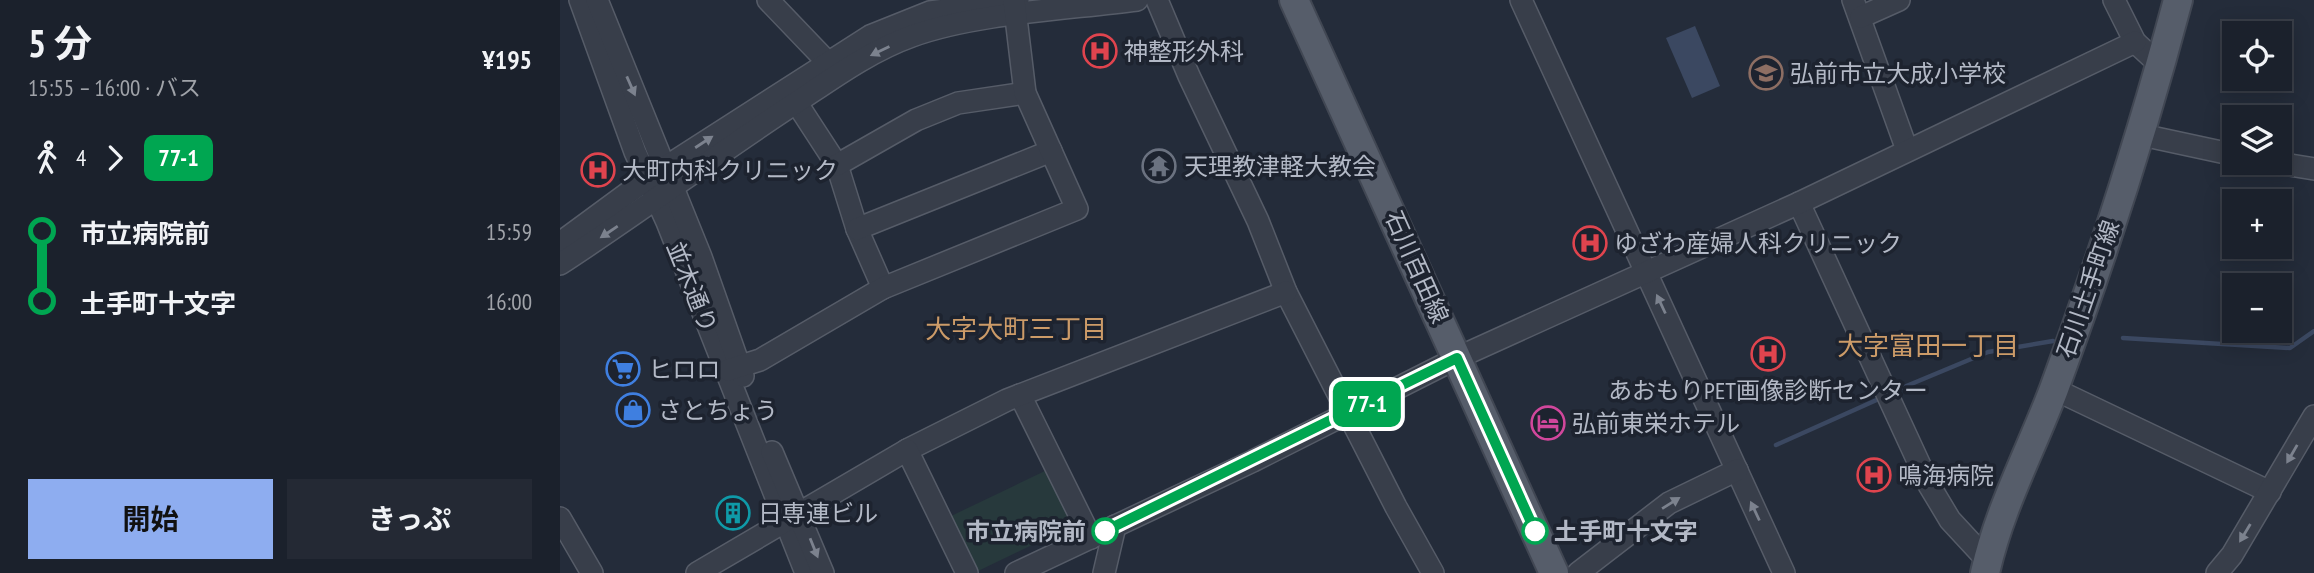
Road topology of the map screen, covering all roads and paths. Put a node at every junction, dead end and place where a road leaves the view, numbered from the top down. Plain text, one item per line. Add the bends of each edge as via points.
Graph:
1 (579, 0) edge
2 (597, 0) edge
3 (768, 0) edge
4 (1137, 0) edge
5 (1157, 0) edge
6 (1294, 0) edge
7 (1521, 0) edge
8 (1899, 0) edge
9 (2114, 0) edge
10 (2178, 0) edge
11 (1016, 5) edge
12 (927, 6) edge
13 (1857, 9) edge
14 (2135, 42) junction
15 (2161, 66) junction
16 (834, 68) junction
17 (1025, 93) junction
18 (796, 102) junction
19 (2142, 135) junction
20 (1907, 150) junction
21 (1051, 151) junction
22 (2222, 152) edge
23 (837, 165) junction
24 (2292, 165) edge
25 (666, 167) junction
26 (2314, 169) edge
27 (647, 179) junction
28 (665, 193) junction
29 (1799, 203) junction
30 (858, 229) junction
31 (560, 243) edge
32 (560, 264) edge
33 (1646, 271) junction
34 (883, 288) junction
35 (1286, 292) junction
36 (1457, 358) junction
37 (732, 368) junction
38 (2053, 389) junction
39 (1020, 395) junction
40 (1349, 412) junction
41 (2314, 416) edge
42 (907, 450) junction
43 (1737, 470) junction
44 (2270, 492) junction
45 (560, 518) edge
46 (793, 518) junction
47 (1115, 526) junction
48 (1091, 538) junction
49 (1987, 567) edge
50 (592, 573) edge
51 (697, 573) edge
52 (806, 573) edge
53 (823, 573) edge
54 (967, 573) edge
55 (1016, 573) edge
56 (1104, 573) edge
57 (1433, 573) edge
58 (1554, 573) edge
59 (1577, 573) edge
60 (1784, 573) edge
61 (2217, 573) edge

1 - 27 street, 並木通り
2 -> 25 street, 並木通り
3 - 16 street
4 - 11 street
5 - 35 street
6 - 36 main road, 石川百田線
7 - 33 street
8 - 13 street
9 - 14 street
10 - 15 main road, 石川土手町線
11 - 12 street
11 -> 16 street via 911,36
11 - 17 street
12 - 16 street via 870,36
13 - 20 street
14 - 15 street
14 - 20 street
15 - 19 main road, 石川土手町線
16 - 18 street
25 -> 16 street
17 - 21 street
17 - 23 street via 958,103 916,120
18 - 23 street
18 - 28 street
19 - 22 street
19 - 38 main road, 石川土手町線
20 - 29 street
21 - 30 street
21 - 34 street via 1077,209
23 - 30 street
24 - 26 street
25 - 27 street
25 - 28 street, 並木通り
27 - 28 street, 並木通り
27 - 31 street
28 -> 32 street
28 - 37 street, 並木通り
29 - 33 street
29 - 49 street via 1910,447 1950,520
30 - 34 street
33 - 36 street
43 -> 33 street
34 - 37 street via 760,360
35 - 39 street
35 - 40 street
36 - 40 street
36 - 58 main road, 石川百田線
37 - 46 street, 並木通り
38 - 44 street
38 - 49 main road, 石川土手町線
39 - 42 street
39 - 48 street
40 - 47 street
40 - 57 street
41 -> 44 street
42 - 46 street
42 - 54 street
59 -> 43 street via 1669,503
60 -> 43 street
44 -> 61 street
45 - 50 street
46 - 51 street
46 - 52 street, 並木通り
46 -> 53 street, 並木通り
47 - 48 street
47 - 56 street
48 - 55 street

